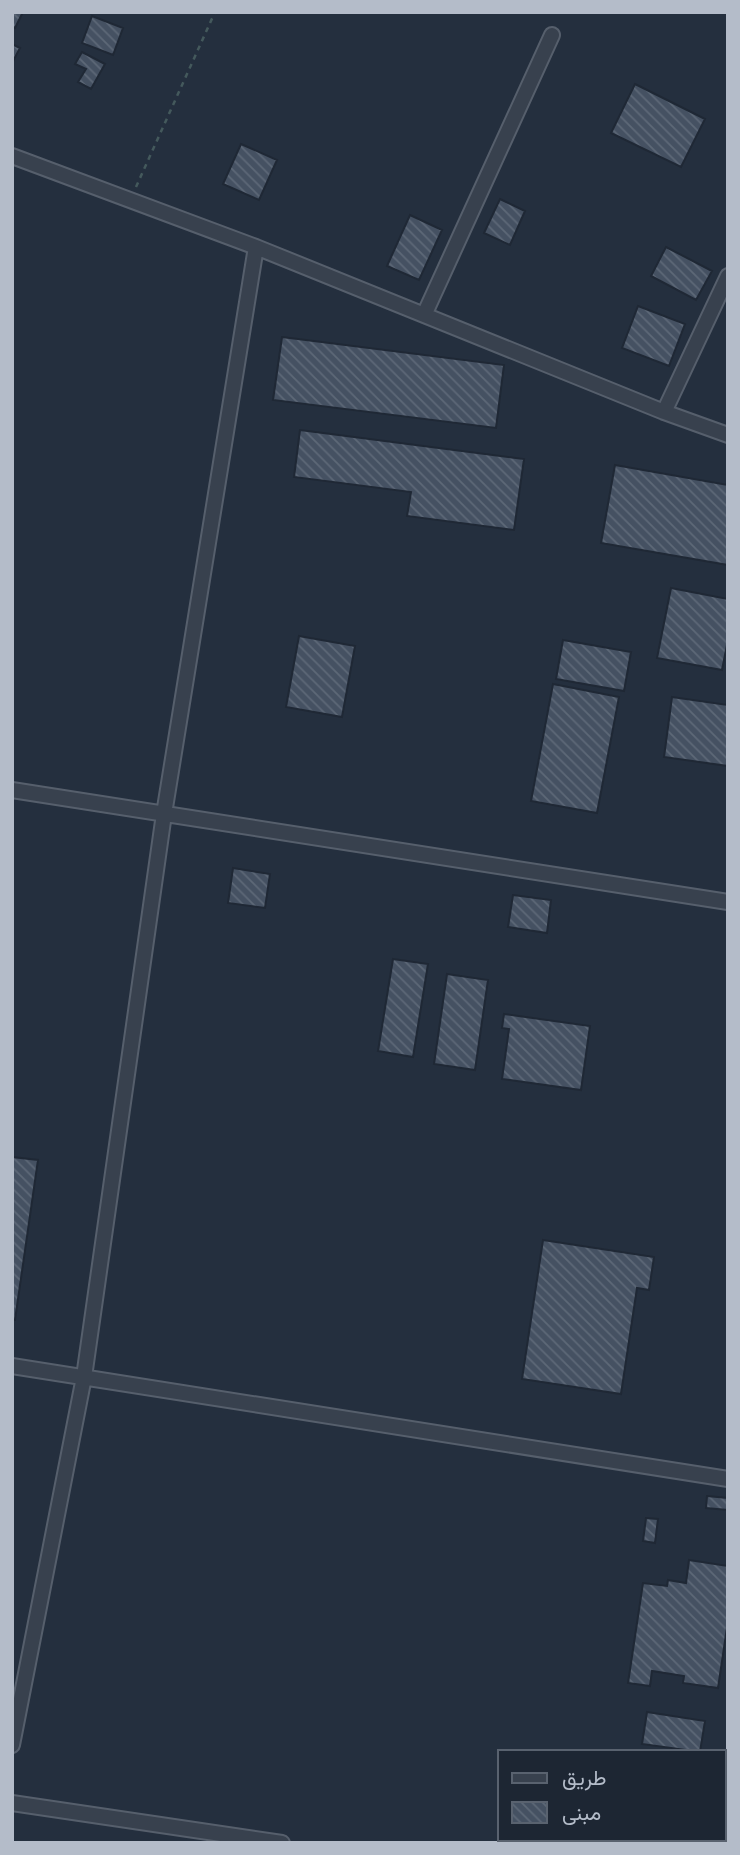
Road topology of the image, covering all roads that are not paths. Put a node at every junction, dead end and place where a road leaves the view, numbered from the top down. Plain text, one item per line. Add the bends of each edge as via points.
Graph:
1 (552, 35) dead end
2 (12, 156) edge
3 (256, 247) junction
4 (728, 276) edge
5 (425, 313) junction
6 (664, 412) junction
7 (728, 435) edge
8 (12, 790) edge
9 (164, 814) junction
10 (728, 902) edge
11 (12, 1366) edge
12 (83, 1377) junction
13 (728, 1479) edge
14 (12, 1745) edge
15 (12, 1803) edge
16 (282, 1843) edge

1 - 5 street
2 - 3 street
3 - 5 street
3 - 9 street
4 - 6 street
5 - 6 street
6 - 7 street
8 - 9 street
9 - 10 street
9 - 12 street
11 - 12 street
12 - 13 street
12 - 14 street
15 - 16 street

